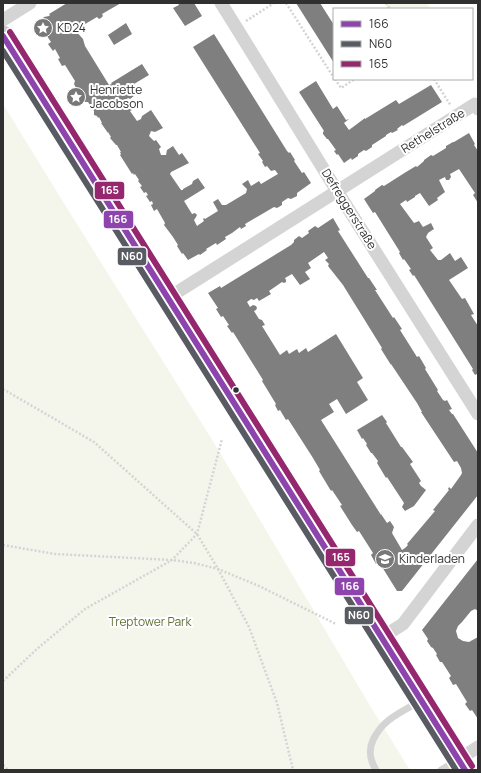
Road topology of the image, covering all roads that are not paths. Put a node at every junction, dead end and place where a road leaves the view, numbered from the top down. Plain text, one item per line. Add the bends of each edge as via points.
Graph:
1 (30, 3) edge
2 (221, 3) edge
3 (3, 20) edge
4 (3, 36) edge
5 (476, 106) edge
6 (337, 191) junction
7 (168, 298) junction
8 (478, 414) edge
9 (478, 525) edge
10 (381, 638) junction
11 (421, 700) junction
12 (478, 747) edge
13 (454, 767) edge
14 (376, 770) edge

1 - 3 street
2 - 6 street, Defreggerstraße
4 - 7 main road
5 - 6 street, Rethelstraße via 457,115
6 - 7 street, Rethelstraße
6 - 8 street, Defreggerstraße
7 - 10 main road
9 - 10 street via 403,624
10 - 11 main road
11 - 13 main road
11 - 14 lane via 393,717 378,731 370,753
12 - 13 street

